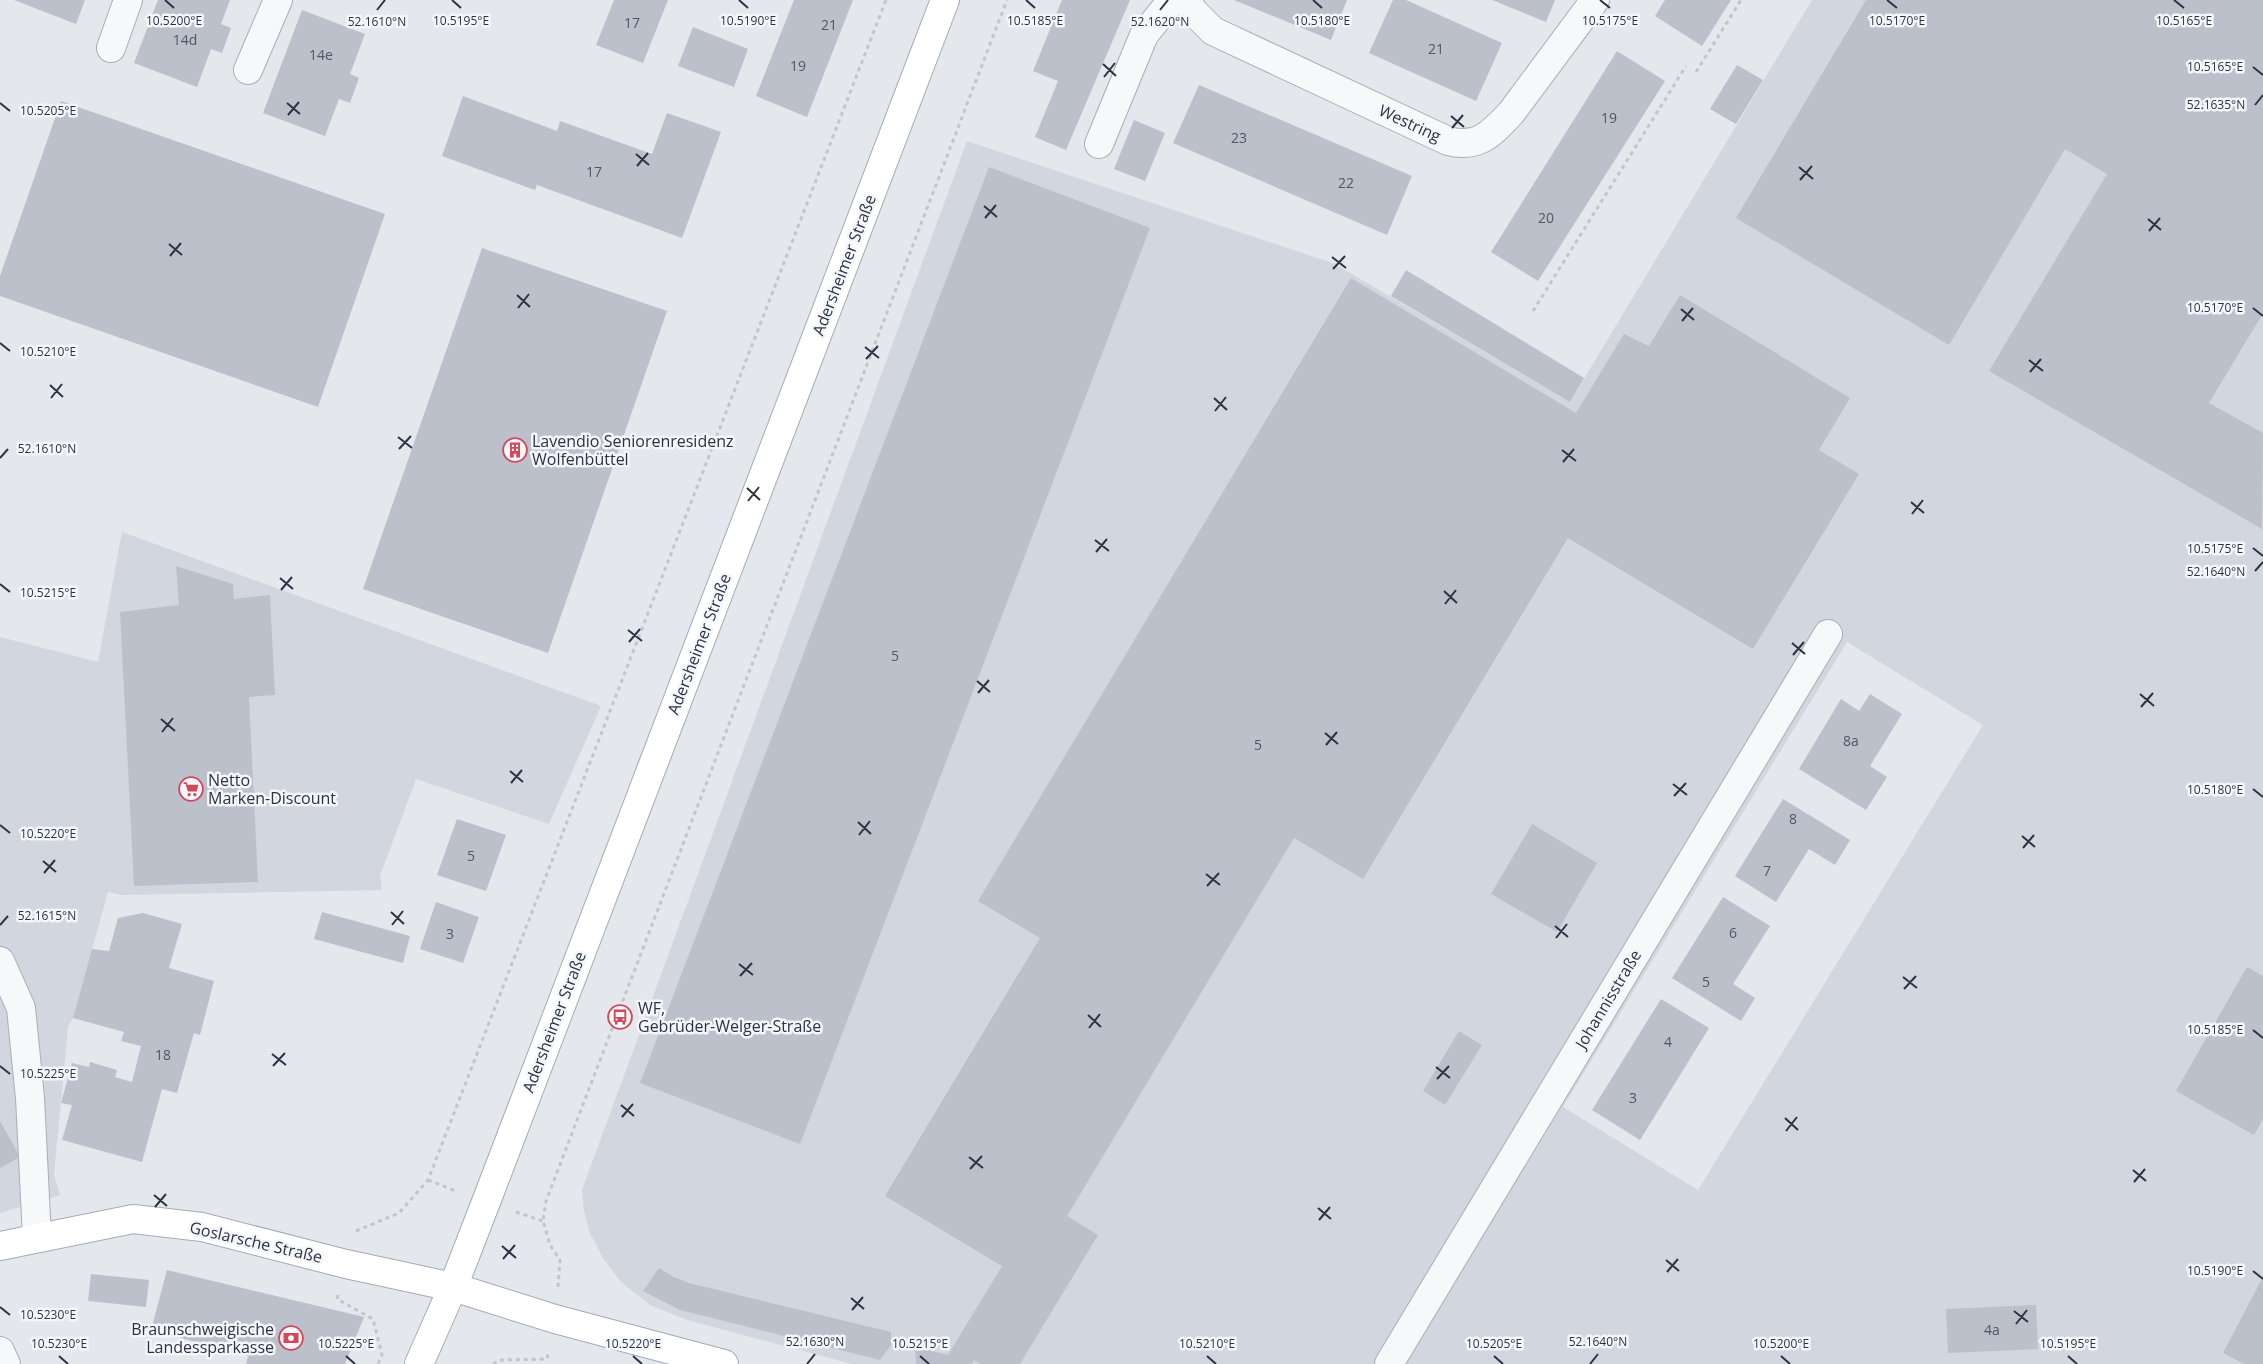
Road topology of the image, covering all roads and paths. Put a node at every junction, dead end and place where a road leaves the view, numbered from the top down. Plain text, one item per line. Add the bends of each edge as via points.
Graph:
1 (128, 0) edge
2 (278, 0) edge
3 (886, 0) edge
4 (945, 0) edge
5 (1008, 0) edge
6 (1172, 0) edge
7 (1187, 0) edge
8 (1595, 0) edge
9 (1741, 0) edge
10 (111, 48) dead end
11 (1686, 66) dead end
12 (248, 70) dead end
13 (1696, 72) dead end
14 (1100, 144) dead end
15 (1533, 311) dead end
16 (1828, 634) dead end
17 (0, 961) edge
18 (10, 1013) edge
19 (356, 1231) dead end
20 (37, 1238) junction
21 (0, 1246) edge
22 (453, 1287) junction
23 (337, 1299) dead end
24 (553, 1331) junction
25 (0, 1351) edge
26 (711, 1362) edge
27 (6, 1364) edge
28 (378, 1364) edge
29 (419, 1364) edge
30 (493, 1364) edge
31 (1389, 1364) edge

1 - 10 street
2 - 12 street
3 - 19 path via 428,1180 399,1213
4 - 22 main road, Adersheimer Straße
5 - 24 path via 546,1201 543,1221 550,1245 560,1260
6 - 14 street via 1144,35
7 - 8 street, Westring via 1213,31 1460,144 1476,143 1496,129
9 - 13 path
11 - 15 path
16 - 31 street, Johannisstraße
17 - 18 street
18 - 20 street via 30,1098
20 - 21 main road, Goslarsche Straße
20 - 22 main road, Goslarsche Straße via 133,1219 202,1227 346,1264
22 - 24 main road, Goslarsche Straße
22 - 29 main road, Adersheimer Straße
23 - 28 path via 373,1319 382,1355
24 - 26 main road, Goslarsche Straße
24 - 30 path via 547,1360 499,1360
25 - 27 street

